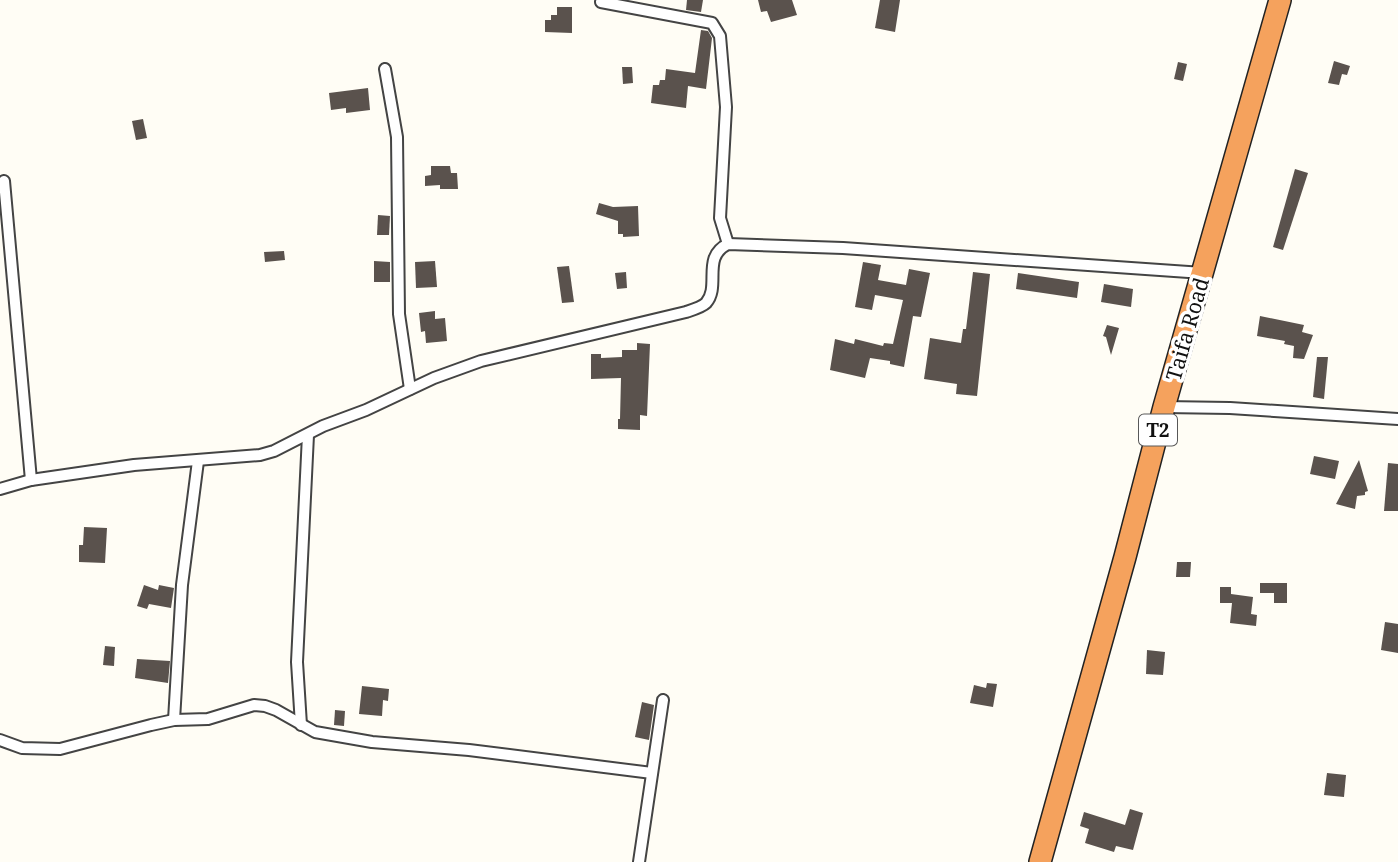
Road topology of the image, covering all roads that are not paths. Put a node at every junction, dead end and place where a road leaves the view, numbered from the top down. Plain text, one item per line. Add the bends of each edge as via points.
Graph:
1 (1280, 0) edge
2 (601, 2) dead end
3 (385, 69) dead end
4 (4, 181) dead end
5 (728, 244) junction
6 (1203, 273) junction
7 (410, 389) junction
8 (1164, 407) junction
9 (1398, 419) edge
10 (308, 435) junction
11 (198, 461) junction
12 (31, 480) junction
13 (0, 489) edge
14 (663, 700) dead end
15 (174, 720) junction
16 (301, 725) junction
17 (0, 740) edge
18 (652, 773) junction
19 (639, 862) edge
20 (1040, 862) edge

1 - 6 highway, Taifa Road / T2
2 - 5 street via 712,23 720,36 726,107 720,218
3 - 7 street via 397,137 399,314
4 - 12 street
5 - 6 street
5 - 7 street via 719,248 712,264 711,295 705,304 481,361
6 - 8 highway, Taifa Road / T2
7 - 10 street
8 - 9 street
8 - 20 highway, Taifa Road / T2
10 - 11 street via 274,452
10 - 16 street via 297,662
11 - 12 street
11 - 15 street via 182,585
12 - 13 street
14 - 18 street
15 - 16 street via 208,719 254,705 276,710
15 - 17 street via 60,749 33,750
16 - 18 street via 315,732 372,742
18 - 19 street

